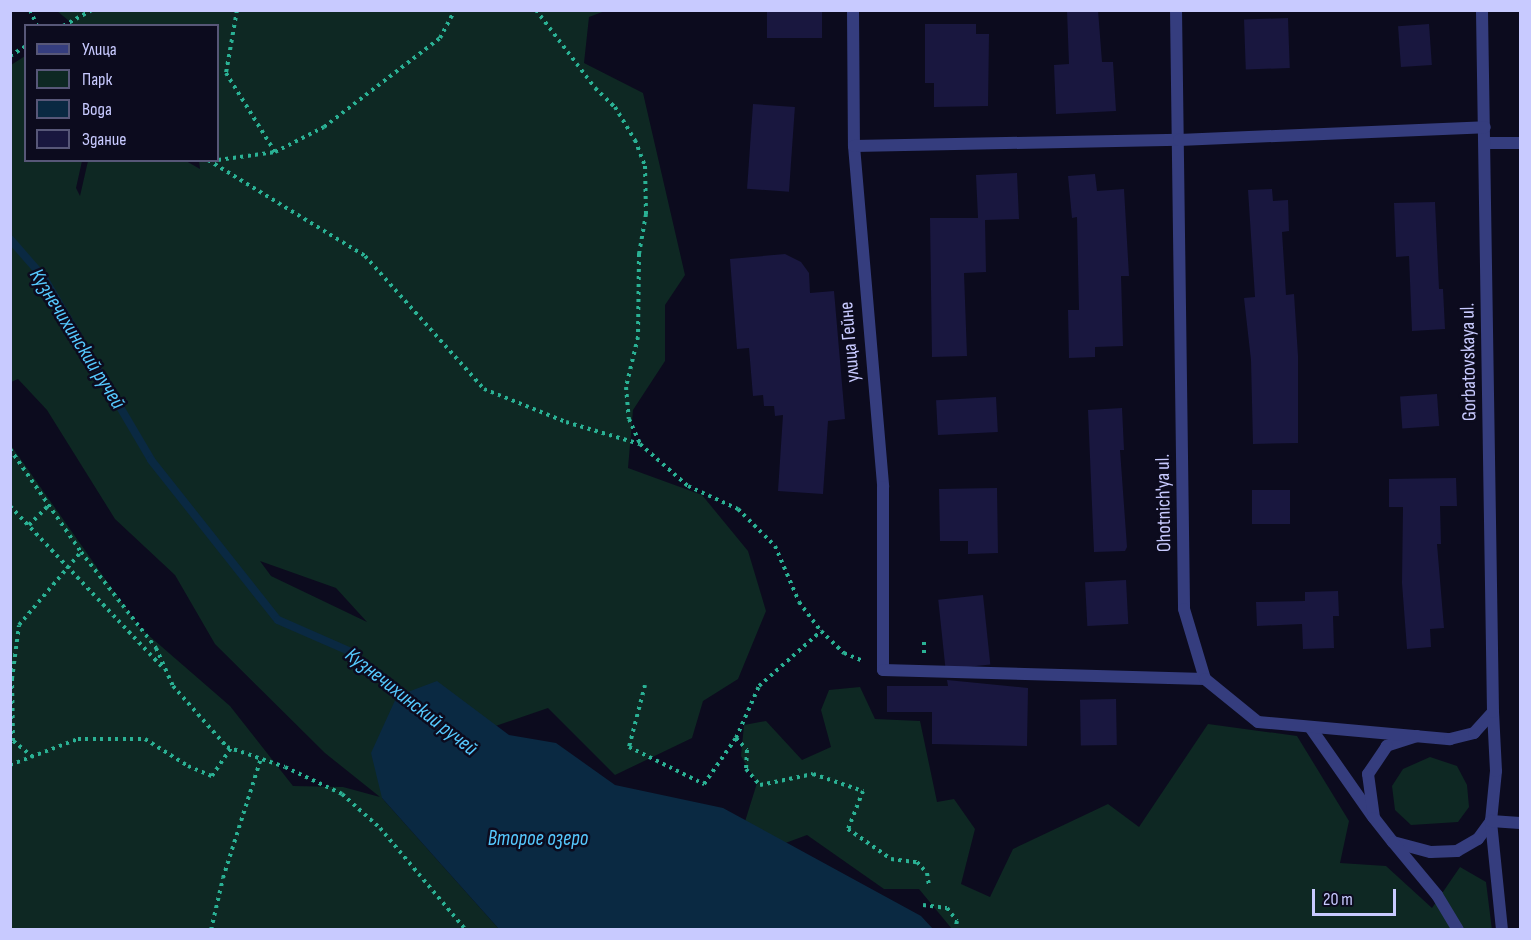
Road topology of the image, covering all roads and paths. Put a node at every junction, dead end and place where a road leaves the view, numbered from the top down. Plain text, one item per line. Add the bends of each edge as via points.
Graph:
1 (30, 10) edge
2 (92, 10) edge
3 (237, 10) edge
4 (455, 10) edge
5 (536, 10) edge
6 (853, 10) edge
7 (1176, 10) edge
8 (1482, 10) edge
9 (36, 24) edge
10 (67, 24) edge
11 (24, 47) edge
12 (10, 56) edge
13 (1485, 127) junction
14 (1179, 140) junction
15 (1485, 143) junction
16 (1521, 143) edge
17 (854, 146) junction
18 (275, 152) junction
19 (219, 160) edge
20 (212, 162) edge
21 (640, 444) junction
22 (10, 449) edge
23 (49, 505) junction
24 (10, 506) edge
25 (29, 525) junction
26 (81, 552) junction
27 (68, 565) junction
28 (820, 631) junction
29 (883, 670) junction
30 (167, 672) junction
31 (1205, 679) junction
32 (645, 685) dead end
33 (1493, 712) junction
34 (1310, 727) junction
35 (1417, 736) junction
36 (736, 738) junction
37 (231, 748) junction
38 (33, 757) junction
39 (261, 758) junction
40 (10, 765) edge
41 (1374, 818) junction
42 (1491, 820) junction
43 (1521, 823) edge
44 (1394, 842) junction
45 (929, 885) dead end
46 (923, 905) dead end
47 (212, 930) edge
48 (465, 930) edge
49 (955, 930) edge
50 (1458, 930) edge
51 (1502, 930) edge

1 - 9 path
2 - 10 path
3 - 18 path via 226,73
4 - 18 path via 440,38 324,127
5 - 21 path via 595,88 615,107 645,166 638,337 626,387 629,419
6 - 17 street, улица Гейне
7 - 14 street, Ohotnich'ya ul.
8 - 13 street, Gorbatovskaya ul.
11 - 12 path
13 - 14 street
13 - 15 street, Gorbatovskaya ul.
14 - 17 street
14 - 31 street, Ohotnich'ya ul. via 1184,609
15 - 16 street
15 - 33 street, Gorbatovskaya ul.
17 - 29 street, улица Гейне via 883,487
18 - 19 path
20 - 21 path via 365,256 483,389 566,422
21 - 28 path via 688,486 738,509 776,546 799,602
22 - 23 path
23 - 25 path
23 - 26 path
24 - 25 path
25 - 27 path
26 - 27 path
26 - 30 path via 156,648
27 - 30 path
27 - 38 path via 19,625 12,679 13,741
28 - 29 path via 844,653
28 - 36 path via 759,686
29 - 31 street
30 - 37 path via 173,686
31 - 34 street via 1258,722
32 - 36 path via 629,747 704,784
33 - 35 street via 1474,733 1450,739
33 - 42 street, Gorbatovskaya ul. via 1496,771
34 - 35 street
34 - 41 street
35 - 41 street via 1387,746 1368,774
36 - 45 path via 747,750 746,770 760,785 813,774 863,791 848,829 891,859 917,862 927,873
37 - 38 path via 212,776 145,739 78,739
37 - 39 path
38 - 40 path
39 - 47 path via 223,879
39 - 48 path via 342,794 380,828
41 - 44 street
42 - 43 street
42 - 44 street via 1478,839 1457,851 1431,852
42 - 51 street, Gorbatovskaya ul.
44 - 50 street via 1437,895
46 - 49 path via 947,908 957,921

